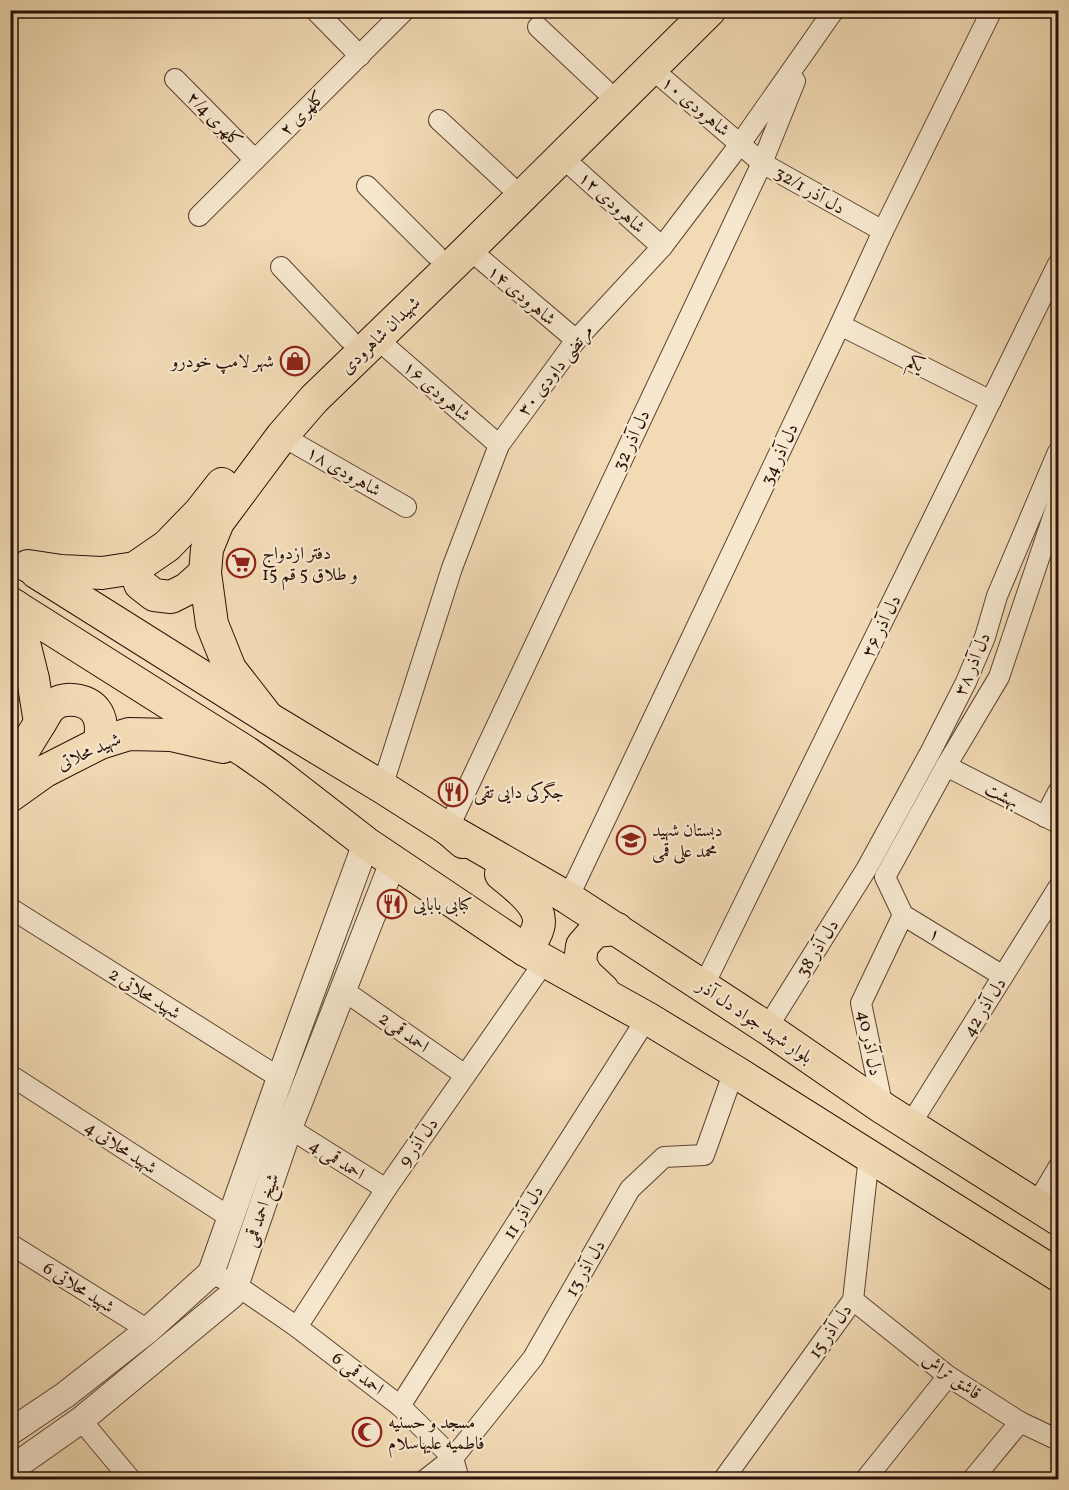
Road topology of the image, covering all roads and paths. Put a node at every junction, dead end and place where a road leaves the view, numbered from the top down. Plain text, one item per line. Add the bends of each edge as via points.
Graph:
1 (315, 10) edge
2 (405, 10) edge
3 (687, 10) edge
4 (710, 10) edge
5 (834, 10) edge
6 (992, 10) edge
7 (538, 27) dead end
8 (808, 49) junction
9 (360, 56) junction
10 (652, 69) junction
11 (175, 79) dead end
12 (605, 90) junction
13 (439, 120) dead end
14 (740, 144) junction
15 (562, 157) junction
16 (255, 160) junction
17 (762, 163) junction
18 (509, 185) junction
19 (367, 186) dead end
20 (199, 216) dead end
21 (883, 231) junction
22 (662, 247) junction
23 (469, 249) junction
24 (436, 255) junction
25 (1059, 264) edge
26 (281, 267) dead end
27 (840, 325) junction
28 (363, 339) junction
29 (576, 340) junction
30 (991, 401) junction
31 (282, 436) junction
32 (499, 444) junction
33 (1059, 452) edge
34 (1059, 501) edge
35 (406, 507) dead end
36 (19, 560) edge
37 (135, 568) junction
38 (205, 573) junction
39 (13, 604) edge
40 (268, 718) junction
41 (40, 723) junction
42 (100, 743) junction
43 (246, 752) junction
44 (10, 763) edge
45 (946, 766) junction
46 (382, 787) junction
47 (1059, 792) edge
48 (10, 796) edge
49 (1052, 820) edge
50 (448, 830) junction
51 (366, 843) junction
52 (393, 862) junction
53 (867, 868) joint
54 (352, 882) junction
55 (1059, 888) edge
56 (382, 892) junction
57 (568, 898) junction
58 (10, 908) edge
59 (903, 915) junction
60 (617, 929) junction
61 (535, 956) junction
62 (1003, 976) junction
63 (703, 987) junction
64 (343, 990) junction
65 (615, 999) junction
66 (646, 1018) junction
67 (767, 1028) junction
68 (734, 1071) junction
69 (10, 1075) edge
70 (465, 1075) junction
71 (280, 1078) junction
72 (883, 1108) junction
73 (910, 1125) junction
74 (289, 1128) junction
75 (868, 1156) junction
76 (1059, 1168) edge
77 (386, 1189) junction
78 (1047, 1212) edge
79 (231, 1218) junction
80 (10, 1244) edge
81 (211, 1273) junction
82 (1059, 1275) edge
83 (236, 1285) junction
84 (853, 1300) junction
85 (297, 1327) junction
86 (148, 1330) junction
87 (948, 1376) junction
88 (400, 1406) junction
89 (81, 1420) junction
90 (1020, 1422) junction
91 (10, 1432) edge
92 (1059, 1440) edge
93 (453, 1458) junction
94 (10, 1470) edge
95 (131, 1479) edge
96 (425, 1479) edge
97 (459, 1479) edge
98 (723, 1479) edge
99 (865, 1479) edge
100 (972, 1479) edge

1 - 9 street
2 - 9 street, کلهری ۲
3 - 12 main road, شهیدان شاهرودی
4 - 10 main road, شهیدان شاهرودی
5 - 8 street, ۳۰ مرتضی داودی
6 - 21 street, دل آذر 34
7 - 12 street
8 - 14 street, ۳۰ مرتضی داودی
8 - 17 street, دل آذر 32
9 - 16 street, کلهری ۲
10 - 14 street, شاهرودی ۱۰
10 - 15 main road, شهیدان شاهرودی
11 - 16 street, کلهری ۲/4
12 - 18 main road, شهیدان شاهرودی
13 - 18 street
14 - 17 street, دل آذر 32/1
14 - 22 street, ۳۰ مرتضی داودی
15 - 22 street, شاهرودی ۱۲
15 - 23 main road, شهیدان شاهرودی
16 - 20 street, کلهری ۲
17 - 21 street, دل آذر 32/1
17 - 50 street, دل آذر 32
18 - 24 main road, شهیدان شاهرودی
19 - 24 street
21 - 27 street, دل آذر 34
22 - 29 street, ۳۰ مرتضی داودی
23 - 28 main road, شهیدان شاهرودی
23 - 29 street, شاهرودی ۱۴
24 - 28 main road, شهیدان شاهرودی
25 - 30 street, دل آذر ۳۶
26 - 28 street, شاهرودی ۱۶
27 - 30 street, یکم
27 - 57 street, دل آذر 34
28 - 31 main road, شهیدان شاهرودی
28 - 32 street, شاهرودی ۱۶
28 - 37 main road, شهیدان شاهرودی via 303,386 200,512 167,546
29 - 32 street, ۳۰ مرتضی داودی
30 - 63 street, دل آذر ۳۶
31 - 35 street, شاهرودی ۱۸
31 - 38 main road, شهیدان شاهرودی via 218,522 207,549
32 - 46 street, ۳۰ مرتضی داودی via 452,568
33 - 53 street, دل آذر ۳۸ via 997,596 966,682
34 - 45 street, دل آذر ۳۸ via 999,677
36 - 37 main road, شهیدان شاهرودی via 61,572 102,573
36 - 40 main road
37 - 38 main road via 140,584 154,595 171,597
38 - 40 main road, شهیدان شاهرودی via 212,624 230,669
39 - 41 main road
39 - 43 main road
40 - 46 main road
41 - 42 main road via 49,708 64,700 81,701 95,710 99,718
41 - 44 main road
42 - 43 main road, شهید محلاتی via 129,734 171,735
42 - 48 main road, شهید محلاتی via 45,771
43 - 51 main road
45 - 49 street, بهشت
45 - 59 street, دل آذر ۳۸ via 885,877
46 - 50 main road
47 - 49 street
50 - 57 main road, بلوار شهید جواد دل آذر
50 - 61 main road via 534,905 539,920
51 - 52 main road
51 - 54 street, شیخ احمد قمی
52 - 56 street, شیخ احمد قمی
52 - 61 main road
53 - 67 street, دل آذر 38
54 - 56 street via 360,874 372,875 380,882
54 - 71 street, شیخ احمد قمی
55 - 62 street, دل آذر 42
56 - 64 street, شیخ احمد قمی
57 - 60 main road, بلوار شهید جواد دل آذر
58 - 71 street, شهید محلاتی 2
59 - 62 street, ۱
59 - 72 street, دل آذر 40 via 861,1003
60 - 63 main road, بلوار شهید جواد دل آذر
60 - 65 main road via 595,931 582,946 580,962 595,984
61 - 65 main road
61 - 70 street, دل آذر 9
62 - 73 street, دل آذر 42
63 - 67 main road, بلوار شهید جواد دل آذر
64 - 70 street, احمد قمی2
64 - 74 street, شیخ احمد قمی
65 - 66 main road
66 - 68 main road
66 - 88 street, دل آذر 11
67 - 72 main road, بلوار شهید جواد دل آذر
68 - 75 main road
68 - 93 street, دل آذر 13 via 704,1155 664,1157 630,1189 533,1358
69 - 79 street, شهید محلاتی 4
70 - 77 street, دل آذر 9
71 - 79 street, شیخ احمد قمی
72 - 73 main road, بلوار شهید جواد دل آذر
73 - 78 main road, بلوار شهید جواد دل آذر
74 - 77 street, احمد قمی 4
74 - 83 street, شیخ احمد قمی
75 - 82 main road
75 - 84 street, دل آذر 15
76 - 78 street
77 - 85 street, دل آذر 9
79 - 81 street, شیخ احمد قمی
80 - 86 street, شهید محلاتی 6
81 - 83 street, احمد قمی 6
81 - 86 street, شیخ احمد قمی
83 - 85 street, احمد قمی 6
83 - 89 street, شیخ احمد قمی via 232,1295
84 - 87 street, قاشق تراش
84 - 98 street, دل آذر 15
85 - 88 street, احمد قمی 6
86 - 91 street, شیخ احمد قمی
87 - 90 street, قاشق تراش
87 - 99 street
88 - 93 street, احمد قمی 6
89 - 94 street, شیخ احمد قمی
89 - 95 street
90 - 92 street, قاشق تراش
90 - 100 street
93 - 96 street, دل آذر 13
93 - 97 street, احمد قمی 6

